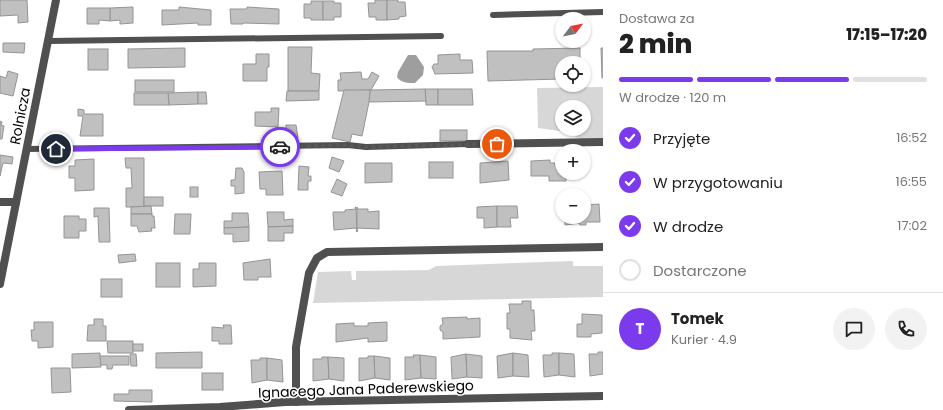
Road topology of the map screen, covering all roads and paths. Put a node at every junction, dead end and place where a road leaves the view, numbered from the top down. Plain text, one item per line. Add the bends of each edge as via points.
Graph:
1 (56, 0) edge
2 (603, 12) edge
3 (493, 15) dead end
4 (441, 36) dead end
5 (48, 41) junction
6 (603, 142) edge
7 (468, 144) joint
8 (26, 149) junction
9 (0, 202) edge
10 (16, 202) junction
11 (603, 247) edge
12 (0, 284) edge
13 (603, 396) edge
14 (301, 405) edge
15 (129, 410) edge

1 - 5 street, Rolnicza
2 - 3 lane
4 - 5 lane
5 - 8 street, Rolnicza
6 - 7 street
7 - 8 lane
8 - 10 street, Rolnicza
9 - 10 street
10 - 12 street, Rolnicza
11 - 14 street via 327,252 317,258 309,273 296,347
13 - 14 street, Ignacego Jana Paderewskiego
14 - 15 street, Ignacego Jana Paderewskiego

